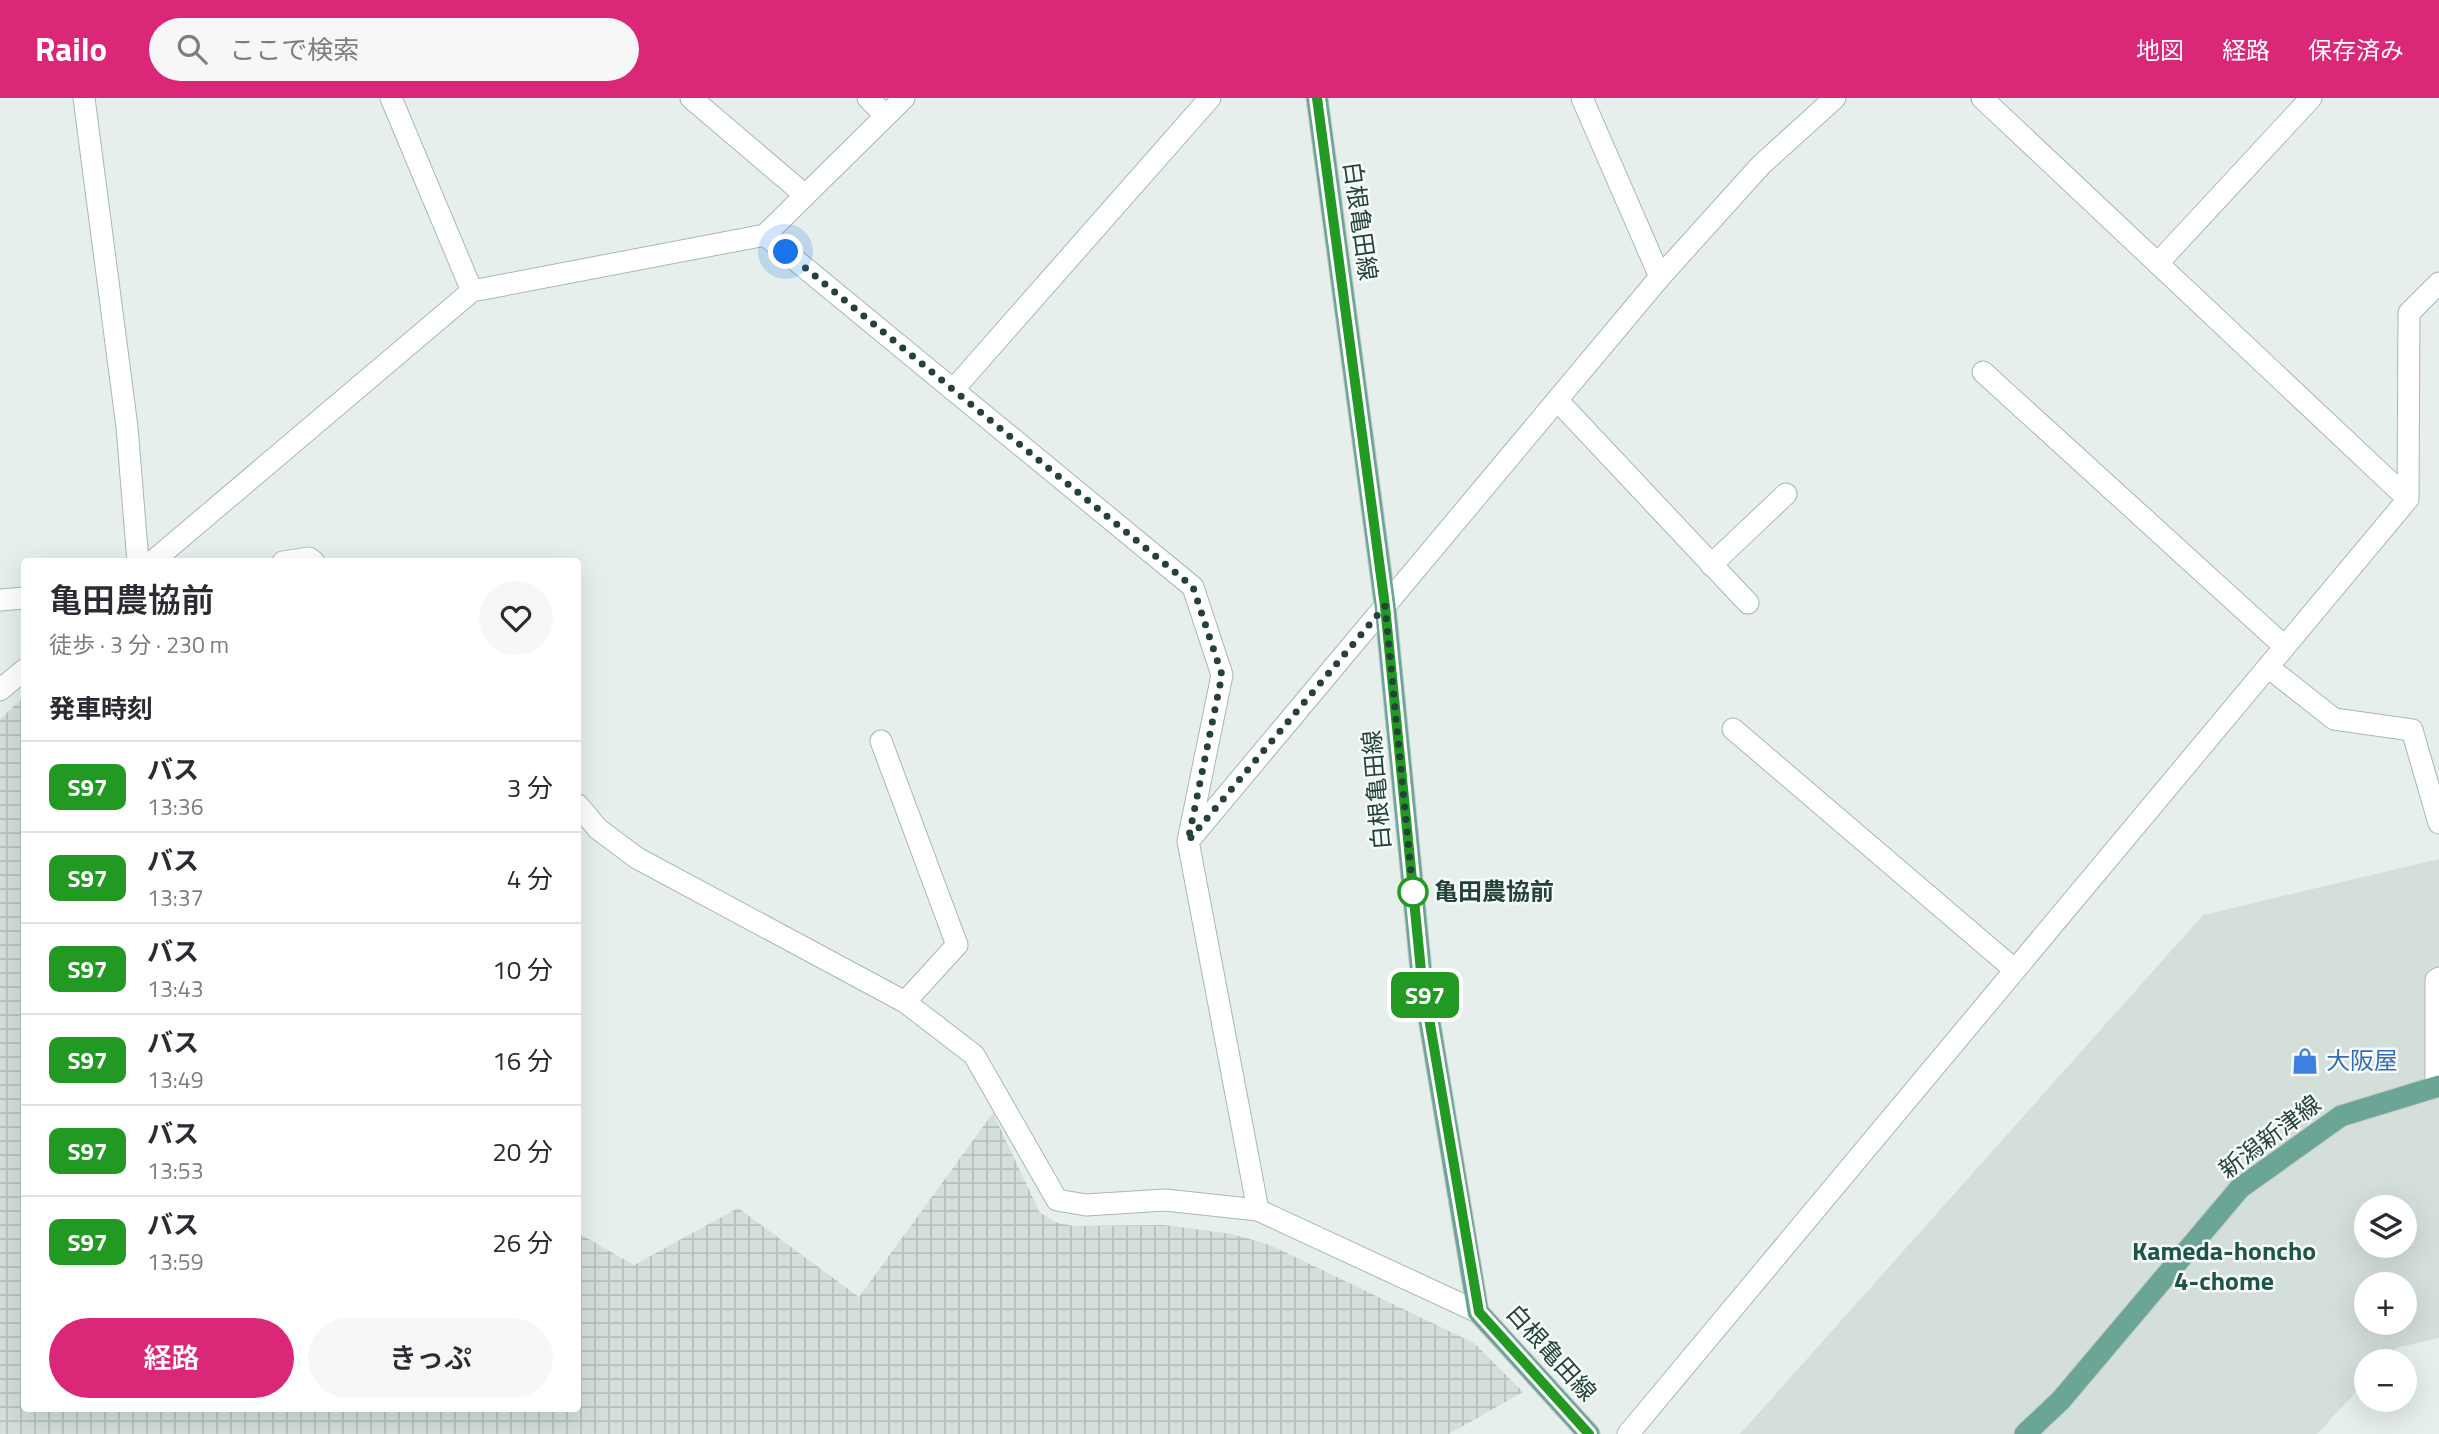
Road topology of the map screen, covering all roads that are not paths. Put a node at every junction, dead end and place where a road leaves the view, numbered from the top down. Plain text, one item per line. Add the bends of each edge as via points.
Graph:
1 (84, 98) edge
2 (391, 98) edge
3 (691, 98) edge
4 (868, 98) edge
5 (904, 98) edge
6 (1210, 98) edge
7 (1317, 98) edge
8 (1582, 98) edge
9 (1835, 98) edge
10 (1983, 98) edge
11 (2311, 98) edge
12 (886, 116) junction
13 (805, 195) junction
14 (765, 235) junction
15 (2158, 263) junction
16 (1660, 277) junction
17 (2439, 283) edge
18 (472, 291) junction
19 (1983, 372) dead end
20 (953, 390) junction
21 (1557, 400) junction
22 (1786, 494) dead end
23 (2408, 499) junction
24 (138, 558) edge
25 (157, 558) edge
26 (1711, 565) junction
27 (21, 598) edge
28 (0, 600) edge
29 (1748, 603) dead end
30 (1385, 606) junction
31 (2285, 647) junction
32 (2268, 667) junction
33 (21, 672) edge
34 (0, 690) edge
35 (1733, 729) dead end
36 (881, 741) dead end
37 (581, 808) edge
38 (2439, 823) edge
39 (1188, 841) junction
40 (2015, 970) junction
41 (2439, 978) edge
42 (905, 1002) junction
43 (2437, 1086) edge
44 (1258, 1210) junction
45 (1479, 1312) junction
46 (1589, 1434) edge
47 (1628, 1434) edge
48 (2025, 1434) edge

1 - 24 street via 127,427
2 - 18 street
3 - 13 street
4 - 12 street
5 - 12 street
6 - 20 street
7 - 30 main road, 白根亀田線
8 - 16 street
9 - 16 street via 1760,165
10 - 15 street
11 - 15 street
12 - 13 street
13 - 14 street
14 - 18 street
14 - 20 street
15 - 23 street
16 - 21 street
17 - 23 street via 2409,313
18 - 25 street
19 - 31 street
20 - 39 street via 1193,587 1222,675
21 - 26 street
21 - 30 street
22 - 26 street
23 - 31 street
26 - 29 street
27 - 28 street
30 - 39 street
30 - 45 main road, 白根亀田線 via 1421,971
31 - 32 street
32 - 38 street via 2334,719 2412,730
32 - 40 street
33 - 34 street
35 - 40 street
36 - 42 street via 957,945
37 - 42 street via 598,829 637,858
39 - 44 street
40 - 47 street
41 - 43 street
42 - 44 street via 974,1055 1056,1200 1086,1205 1165,1200
43 - 48 main road, 新潟新津線 via 2341,1116 2239,1188 2061,1400
44 - 45 street
45 - 46 main road, 白根亀田線

